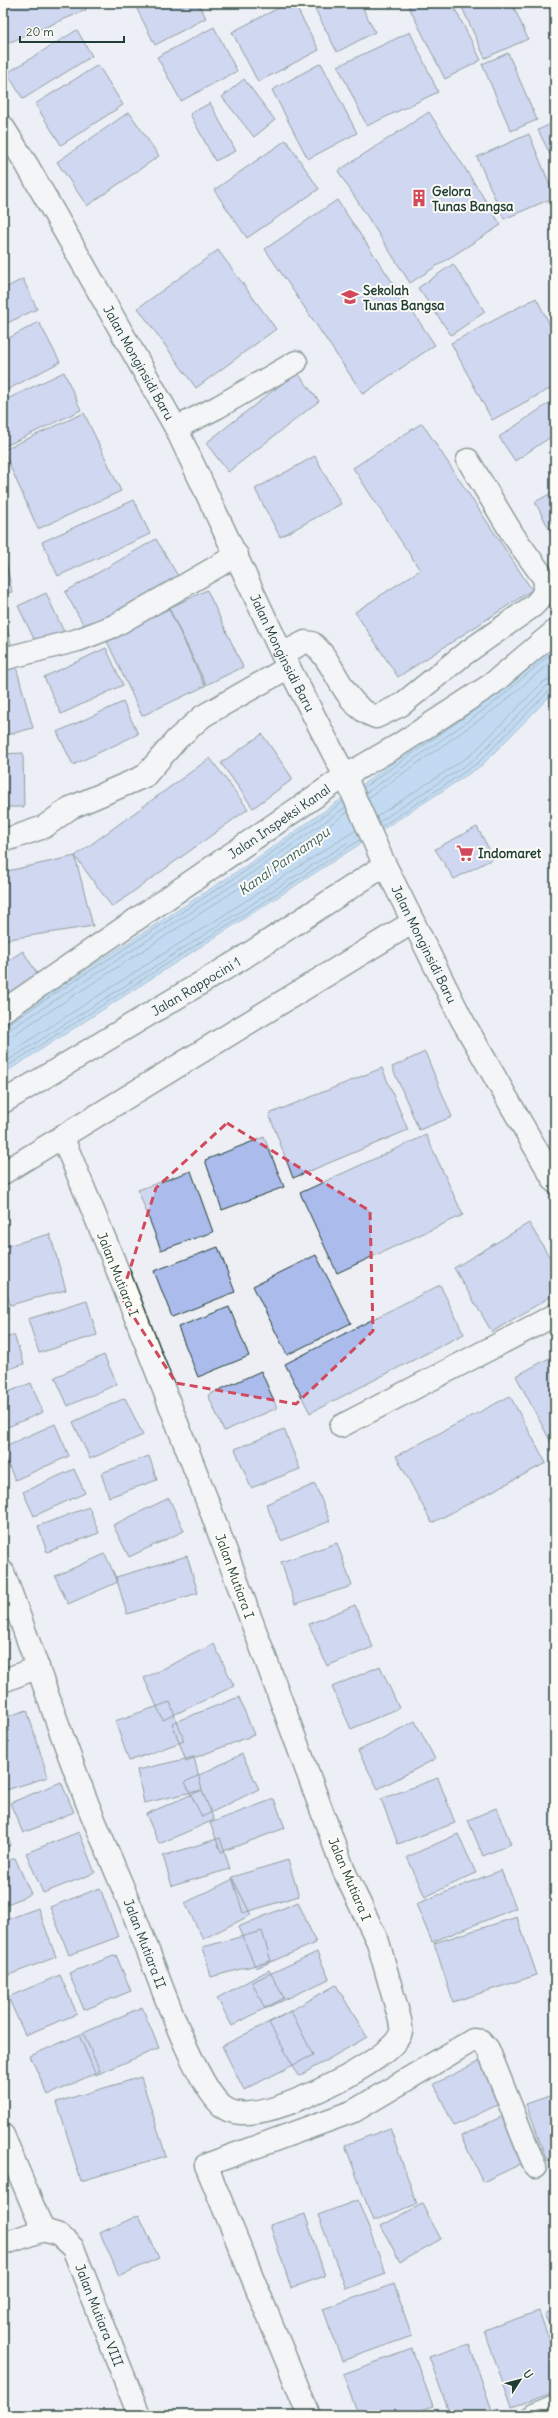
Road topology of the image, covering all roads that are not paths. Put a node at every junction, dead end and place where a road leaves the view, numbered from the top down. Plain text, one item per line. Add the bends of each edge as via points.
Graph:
1 (3, 128) edge
2 (296, 362) dead end
3 (176, 428) junction
4 (468, 460) dead end
5 (237, 555) junction
6 (555, 631) edge
7 (3, 659) edge
8 (286, 660) junction
9 (347, 781) junction
10 (3, 840) edge
11 (383, 861) junction
12 (413, 922) junction
13 (3, 1011) edge
14 (3, 1102) edge
15 (62, 1136) junction
16 (3, 1173) edge
17 (555, 1182) edge
18 (555, 1315) edge
19 (341, 1426) dead end
20 (3, 1572) edge
21 (38, 1667) junction
22 (3, 1681) edge
23 (400, 2020) joint
24 (3, 2135) edge
25 (535, 2167) dead end
26 (43, 2230) junction
27 (3, 2244) edge
28 (555, 2406) edge
29 (139, 2415) edge
30 (309, 2415) edge
31 (533, 2415) edge

1 - 3 street, Jalan Monginsidi Baru via 27,165
2 - 3 street
3 - 5 street, Jalan Monginsidi Baru
4 - 8 street via 513,535 544,578 542,598 463,655 401,705 376,717 368,714 353,700 321,652 312,643 305,642
5 - 7 street via 114,626 78,640
5 - 8 street, Jalan Monginsidi Baru
6 - 9 street, Jalan Inspeksi Kanal via 492,684
8 - 9 street, Jalan Monginsidi Baru
8 - 10 street via 259,686 203,716 177,739 144,776 70,808 44,827
9 - 11 street, Jalan Monginsidi Baru
9 - 13 street, Jalan Inspeksi Kanal
11 - 12 street, Jalan Monginsidi Baru
11 - 14 street, Jalan Rappocini 1 via 241,959
12 - 15 street
12 - 17 street, Jalan Monginsidi Baru via 461,1018
15 - 16 street
15 - 23 street, Jalan Mutiara I via 208,1503 344,1871 378,1942
18 - 19 street
20 - 21 street, Jalan Mutiara II
21 - 22 street
21 - 23 street, Jalan Mutiara II via 89,1805 160,1981 201,2079 215,2099 227,2110 242,2114 257,2113 333,2084 368,2064 396,2041 401,2031
24 - 26 street
25 - 30 street via 488,2048 482,2041 473,2040 354,2111 206,2165
26 - 27 street
26 - 29 street, Jalan Mutiara VIII via 59,2235 73,2248
28 - 31 street

